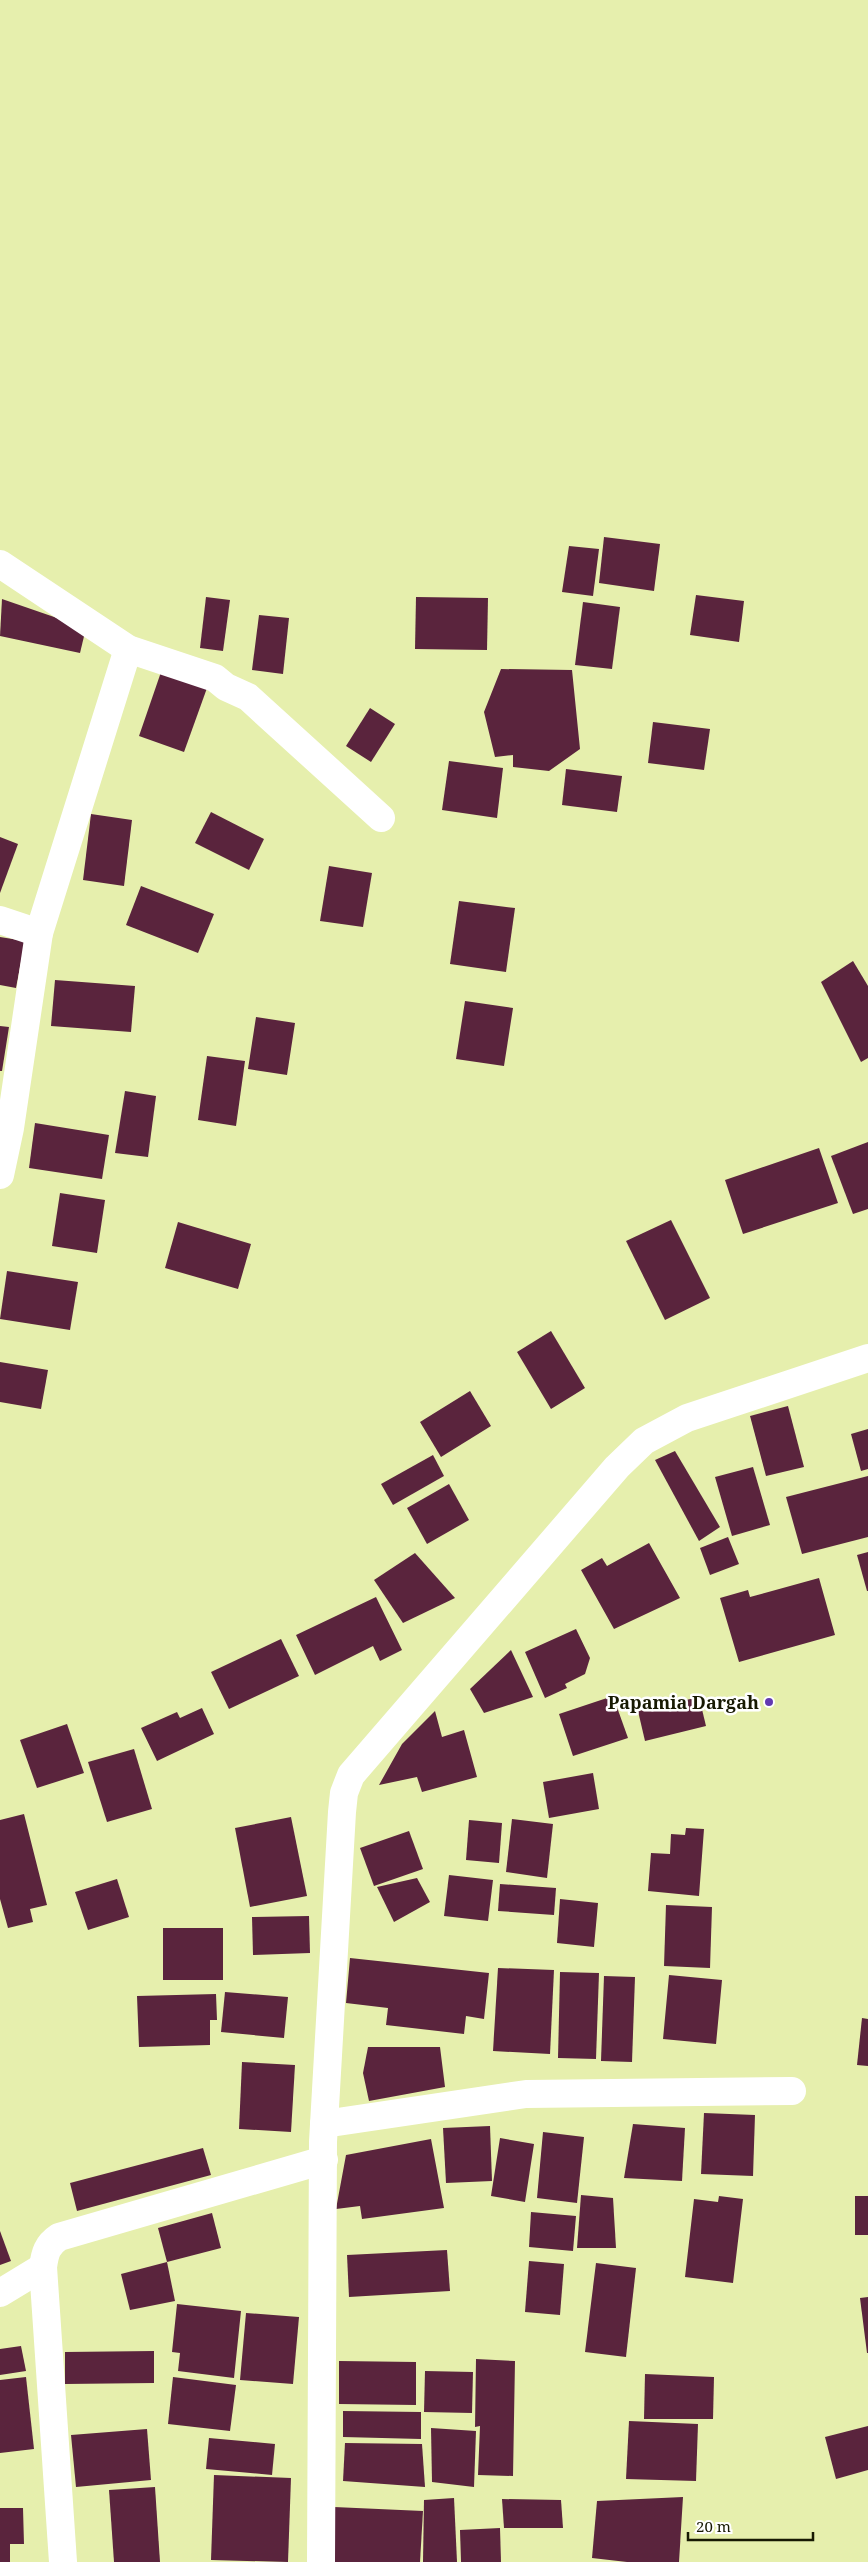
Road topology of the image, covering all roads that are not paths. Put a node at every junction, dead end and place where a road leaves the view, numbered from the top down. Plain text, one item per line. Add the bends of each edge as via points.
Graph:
1 (0, 564) edge
2 (128, 649) junction
3 (381, 818) dead end
4 (0, 920) edge
5 (39, 933) junction
6 (0, 1174) edge
7 (868, 1358) edge
8 (792, 2090) dead end
9 (324, 2124) junction
10 (324, 2160) junction
11 (44, 2267) junction
12 (0, 2293) edge
13 (62, 2562) edge
14 (321, 2562) edge

1 - 2 street
2 - 3 street via 215,678 248,698
2 - 5 street
4 - 5 street
5 - 6 street via 10,1128
7 - 9 street via 687,1418 644,1441 616,1467 350,1775 342,1812
8 - 9 street via 526,2094
9 - 10 street
10 - 11 street via 59,2237 49,2244 44,2255
10 - 14 street
11 - 12 street
11 - 13 street

